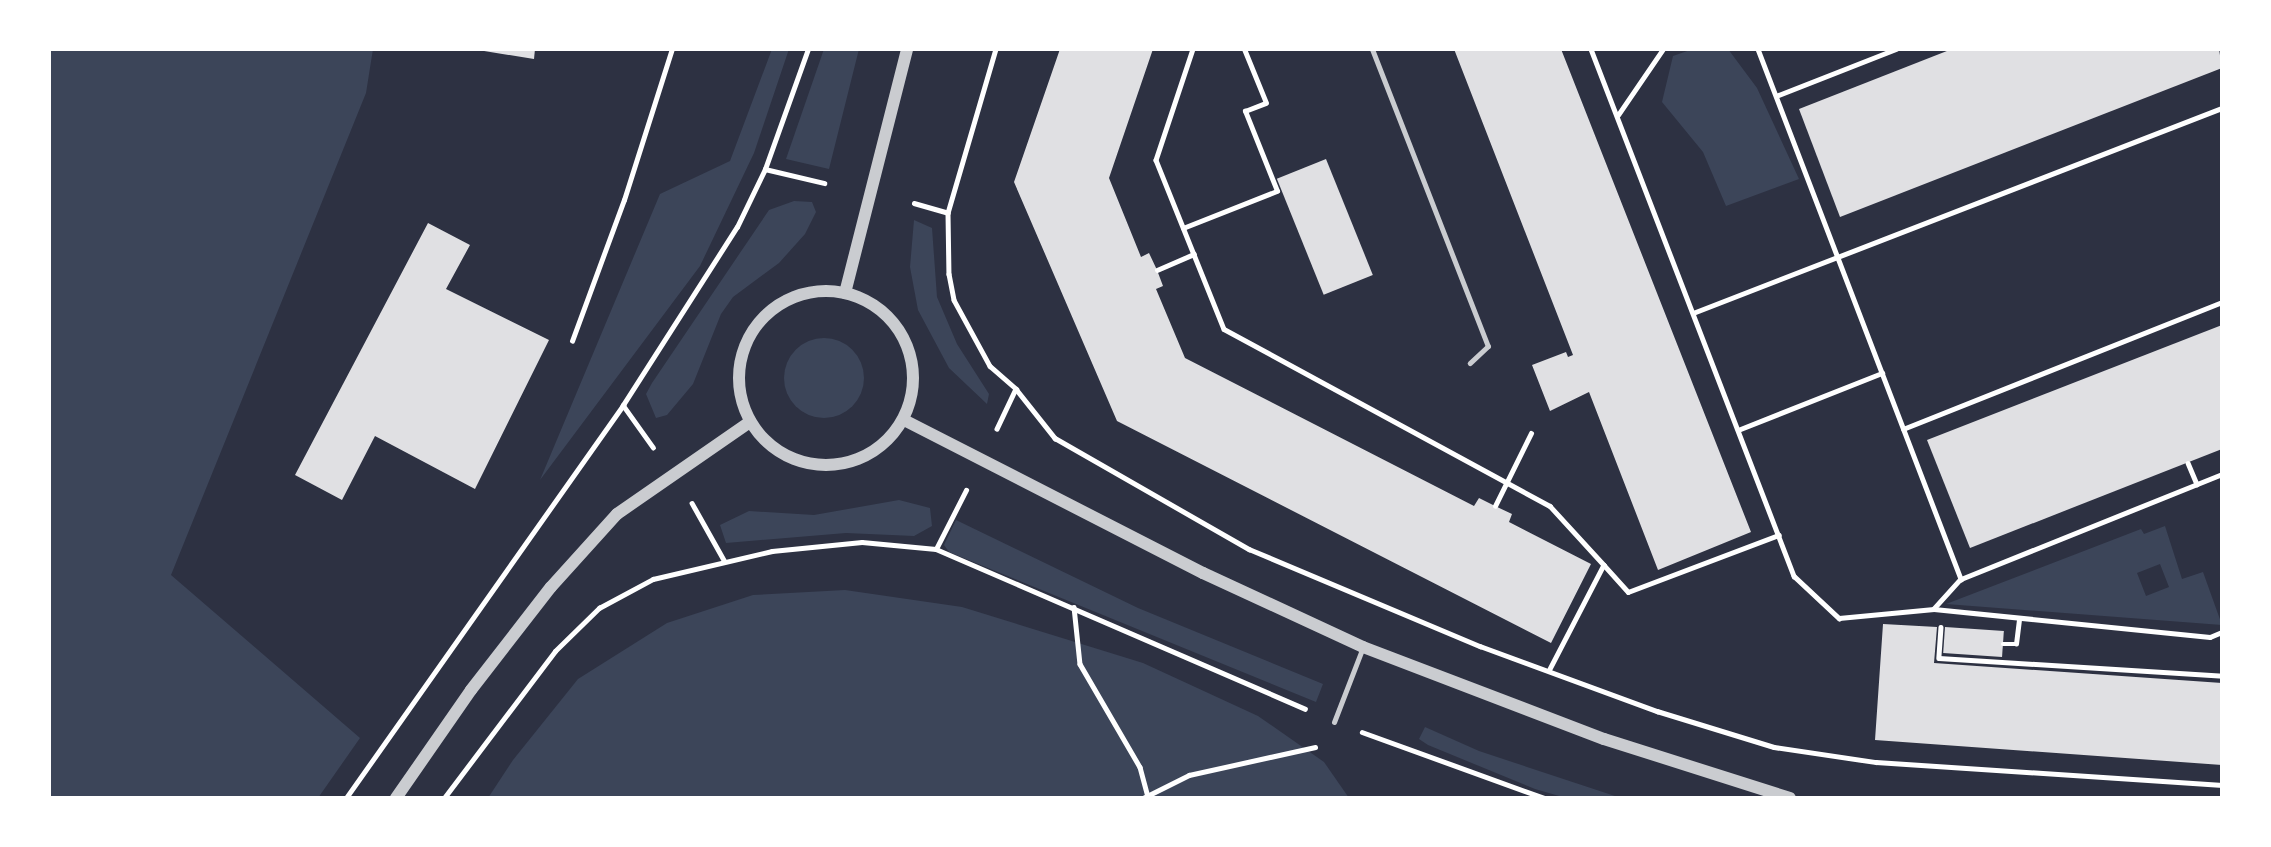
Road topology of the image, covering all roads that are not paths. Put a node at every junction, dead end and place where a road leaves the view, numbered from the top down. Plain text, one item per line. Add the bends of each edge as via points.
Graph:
1 (907, 49) edge
2 (1372, 49) edge
3 (845, 293) junction
4 (1469, 363) dead end
5 (904, 420) junction
6 (750, 422) junction
7 (1363, 648) junction
8 (1334, 722) road end
9 (396, 798) edge
10 (1790, 798) edge

1 - 3 street
2 - 4 lane via 1488,346
3 - 5 street via 886,314 906,342 914,376
3 - 6 street via 806,293 786,300 755,326 745,344 738,383
5 - 6 street via 879,448 854,461 827,466 791,459 768,443
5 - 7 street via 1203,573
6 - 9 street via 617,514 551,587
7 - 8 lane
7 - 10 street via 1592,735

